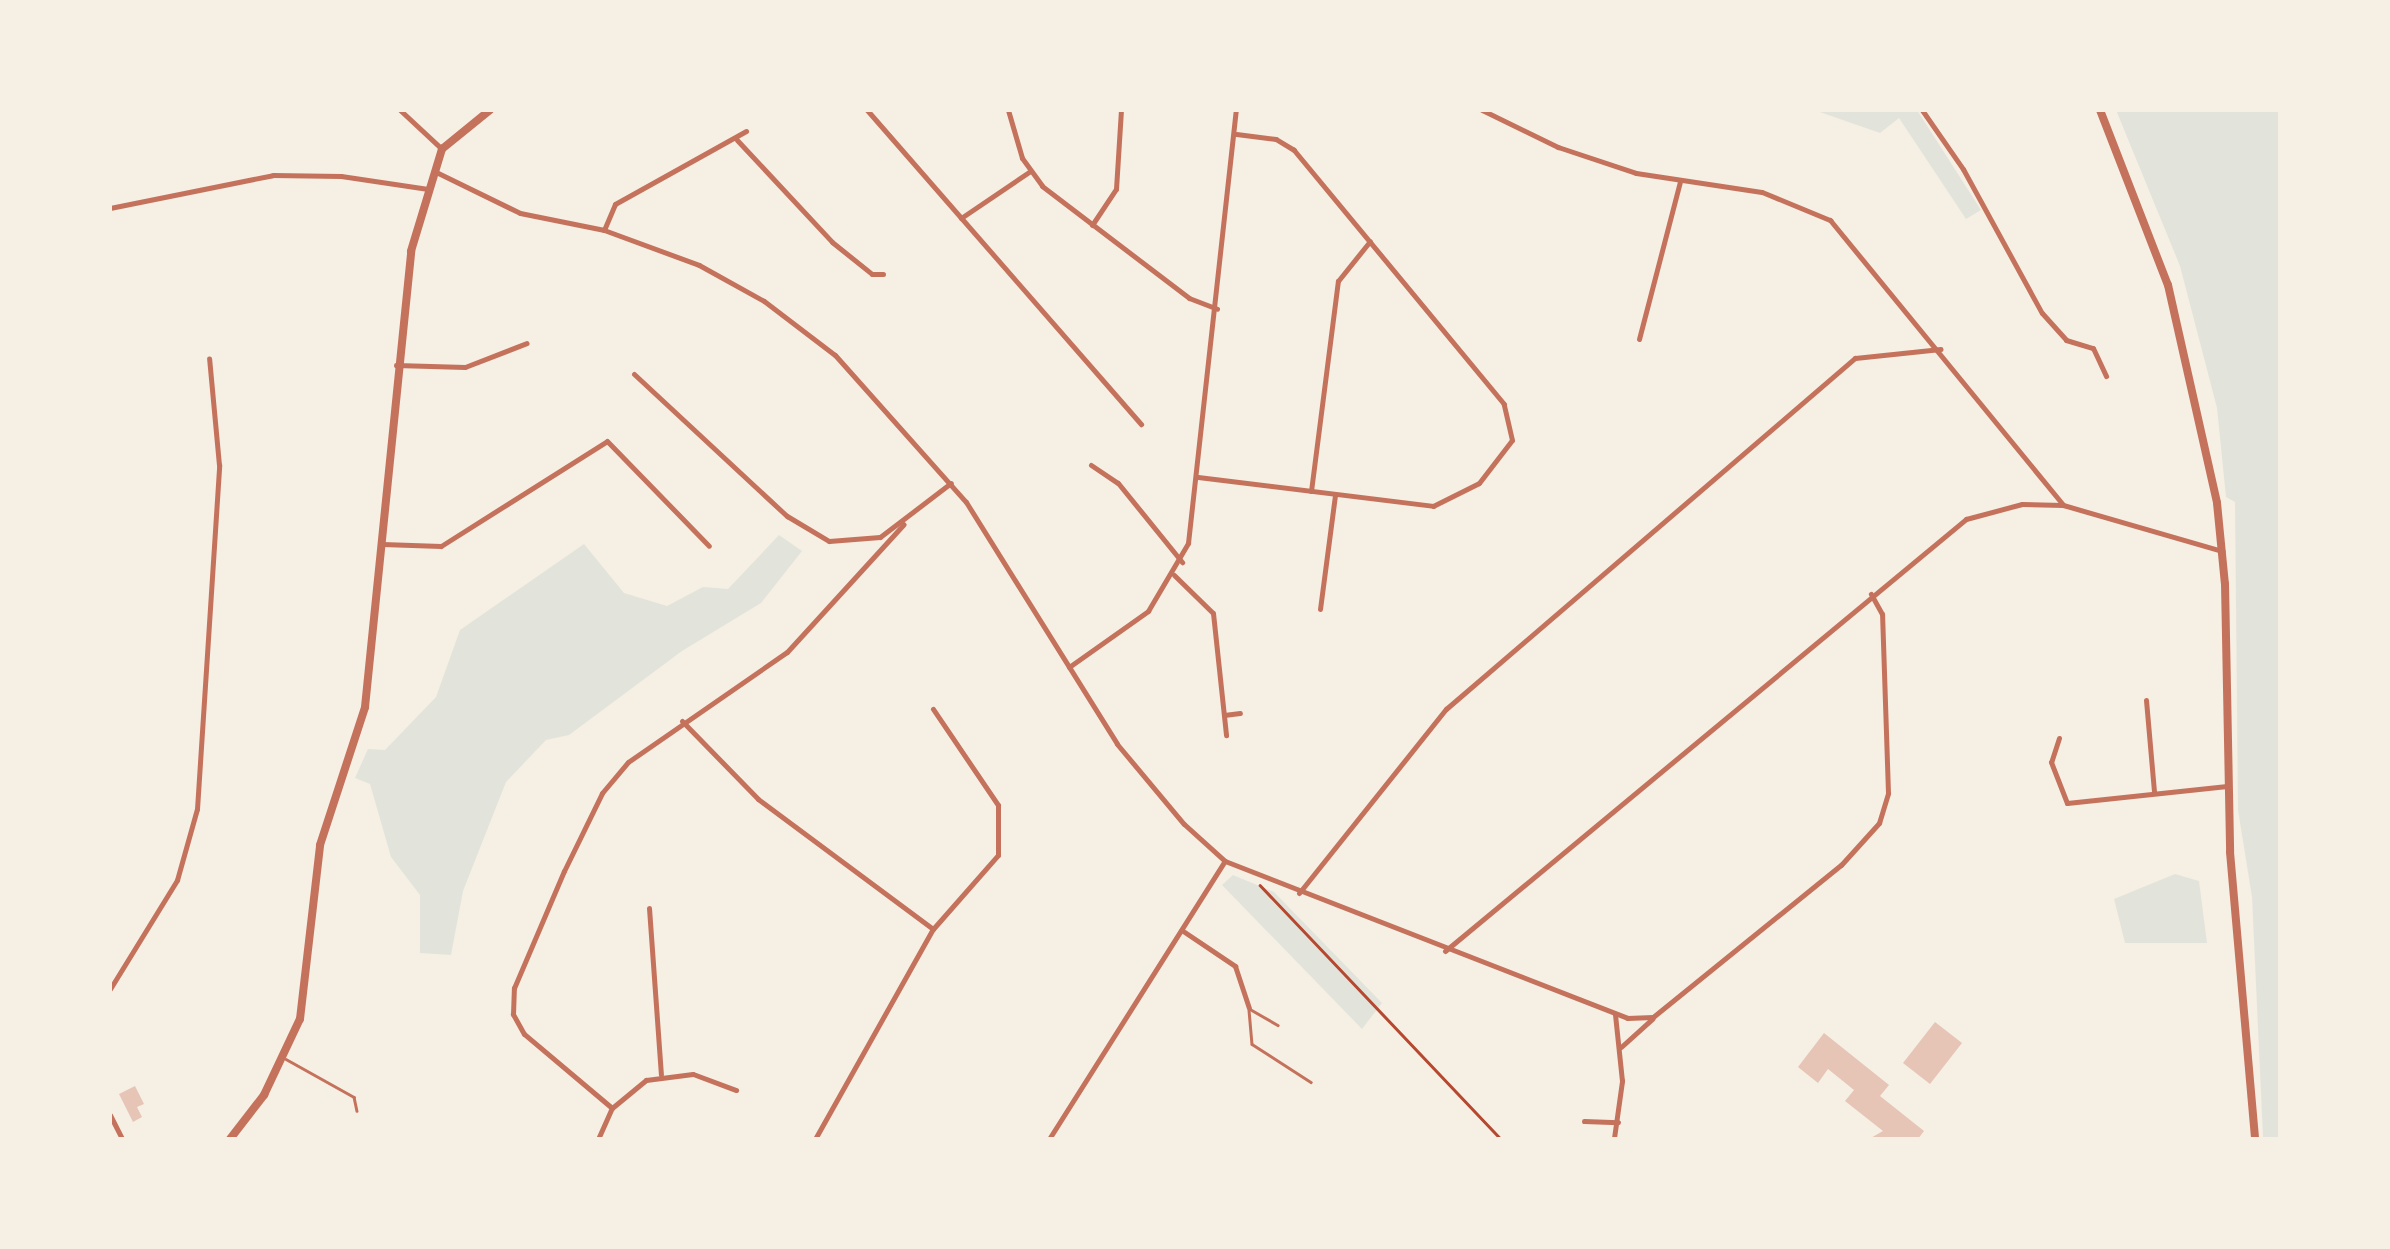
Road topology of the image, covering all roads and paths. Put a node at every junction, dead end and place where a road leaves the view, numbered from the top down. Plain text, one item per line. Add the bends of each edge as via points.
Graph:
1 (400, 110) edge
2 (490, 110) edge
3 (866, 110) edge
4 (1008, 110) edge
5 (1122, 110) edge
6 (1236, 110) edge
7 (1482, 110) edge
8 (1922, 110) edge
9 (2100, 110) edge
10 (746, 131) dead end
11 (1236, 134) junction
12 (736, 140) junction
13 (442, 149) junction
14 (434, 171) junction
15 (1029, 172) junction
16 (1680, 182) junction
17 (428, 189) junction
18 (110, 208) edge
19 (962, 218) junction
20 (1092, 225) junction
21 (604, 230) junction
22 (1370, 241) junction
23 (884, 274) dead end
24 (1217, 309) junction
25 (1639, 339) dead end
26 (527, 342) dead end
27 (1941, 349) junction
28 (208, 358) dead end
29 (396, 366) junction
30 (634, 374) dead end
31 (2106, 376) dead end
32 (1141, 424) dead end
33 (1091, 466) dead end
34 (1198, 478) junction
35 (951, 483) junction
36 (1310, 491) junction
37 (1335, 495) junction
38 (2063, 504) junction
39 (904, 524) junction
40 (880, 537) junction
41 (382, 544) junction
42 (709, 546) dead end
43 (2223, 551) junction
44 (881, 554) junction
45 (1182, 562) junction
46 (1174, 575) junction
47 (1871, 594) junction
48 (1320, 609) dead end
49 (1069, 667) junction
50 (2146, 700) dead end
51 (933, 709) dead end
52 (1240, 713) dead end
53 (1224, 715) junction
54 (682, 722) junction
55 (1226, 735) dead end
56 (2059, 738) dead end
57 (2227, 786) junction
58 (2154, 792) junction
59 (1225, 861) junction
60 (1258, 879) junction
61 (1298, 894) junction
62 (649, 908) dead end
63 (933, 929) junction
64 (1182, 931) junction
65 (1445, 951) junction
66 (110, 990) edge
67 (1249, 1008) junction
68 (1615, 1014) junction
69 (1653, 1018) junction
70 (1278, 1025) dead end
71 (1620, 1047) junction
72 (285, 1059) junction
73 (662, 1076) junction
74 (1311, 1082) dead end
75 (736, 1090) dead end
76 (612, 1108) junction
77 (356, 1111) dead end
78 (110, 1116) edge
79 (1584, 1120) dead end
80 (1618, 1122) junction
81 (1614, 1138) edge
82 (122, 1139) edge
83 (230, 1139) edge
84 (598, 1139) edge
85 (815, 1139) edge
86 (1049, 1139) edge
87 (1501, 1139) edge
88 (2255, 1139) edge

1 - 13 street
2 - 13 street
3 - 19 street
4 - 15 street
5 - 20 street via 1116,189
6 - 11 street
7 - 16 street via 1558,147
8 - 31 street via 1963,169 2042,313 2066,340 2094,348
9 - 43 street via 2168,285
10 - 12 street
11 - 22 street via 1285,143
11 - 24 street
12 - 21 street via 615,204
12 - 23 street via 832,242 872,274
13 - 14 street
14 - 17 street
14 - 21 street via 520,213
15 - 19 street
15 - 20 street
16 - 25 street
16 - 27 street via 1762,192 1830,220
17 - 18 street via 341,176 273,175
17 - 29 street via 403,285
19 - 32 street
20 - 24 street via 1189,298
21 - 35 street via 699,265 792,321 875,394
22 - 36 street via 1338,281
22 - 37 street via 1504,404 1512,440 1497,467 1443,504
24 - 34 street
26 - 29 street via 465,367
27 - 38 street
27 - 61 street via 1856,358 1446,709
28 - 66 street via 219,465 197,808 169,896
29 - 41 street
30 - 40 street via 812,534 846,543
33 - 45 street via 1118,483
34 - 36 street
34 - 45 street
35 - 39 street
35 - 49 street
36 - 37 street
37 - 48 street
38 - 43 street
38 - 47 street via 2022,504 1966,519
39 - 40 street
39 - 44 street
40 - 44 street
41 - 42 street via 441,546 607,441
41 - 72 street via 365,708 320,846 304,1001
43 - 57 street
44 - 54 street via 786,652
45 - 46 street
46 - 49 street via 1131,628
46 - 53 street via 1212,612
47 - 65 street
47 - 69 street via 1882,614 1888,793 1879,823 1842,865
49 - 59 street via 1126,756
50 - 58 street
51 - 63 street via 992,793 1002,832 992,866
52 - 53 street
53 - 55 street
54 - 63 street via 758,798
54 - 76 street via 628,762 602,793 514,988 513,1014 524,1034
56 - 58 street via 2051,762 2054,785 2067,803
57 - 58 street
57 - 88 street
59 - 60 street
59 - 64 street
60 - 61 street
60 - 87 path via 1286,917 1458,1086
61 - 65 street
62 - 73 street
63 - 85 street
64 - 67 street via 1235,966
64 - 86 street
65 - 68 street
67 - 70 lane
67 - 74 lane via 1252,1044
68 - 69 street
68 - 71 street
69 - 71 street
71 - 80 street
72 - 77 lane via 354,1098
72 - 83 street
73 - 75 street via 693,1074
73 - 76 street via 636,1086
76 - 84 street
78 - 82 street
79 - 80 street
80 - 81 street

